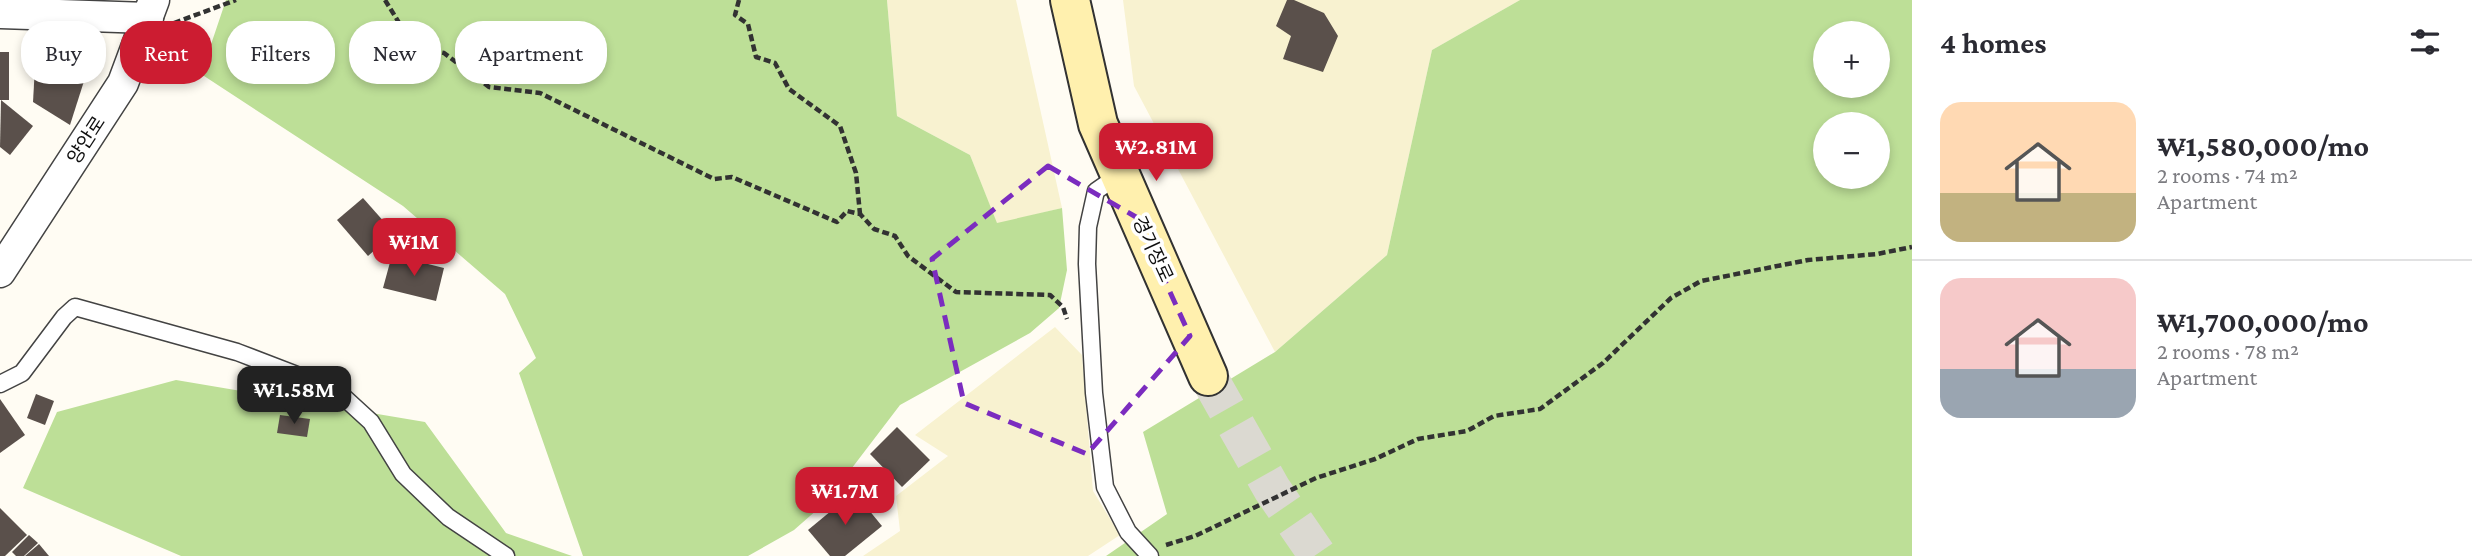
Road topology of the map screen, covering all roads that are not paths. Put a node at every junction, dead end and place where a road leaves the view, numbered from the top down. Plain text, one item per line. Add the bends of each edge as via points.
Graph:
1 (1070, 0) edge
2 (0, 13) edge
3 (147, 18) edge
4 (1119, 175) junction
5 (0, 272) edge
6 (1208, 376) tunnel mouth
7 (0, 384) edge
8 (1144, 554) edge
9 (506, 556) edge

1 - 4 street, 경기장로 via 1098,124
2 - 3 street
3 - 5 street, 양안로 via 123,83
4 - 6 street, 경기장로
4 - 8 lane via 1096,191 1088,227 1090,344 1105,487
7 - 9 lane via 22,373 75,307 237,352 335,390 371,422 403,474 448,517

